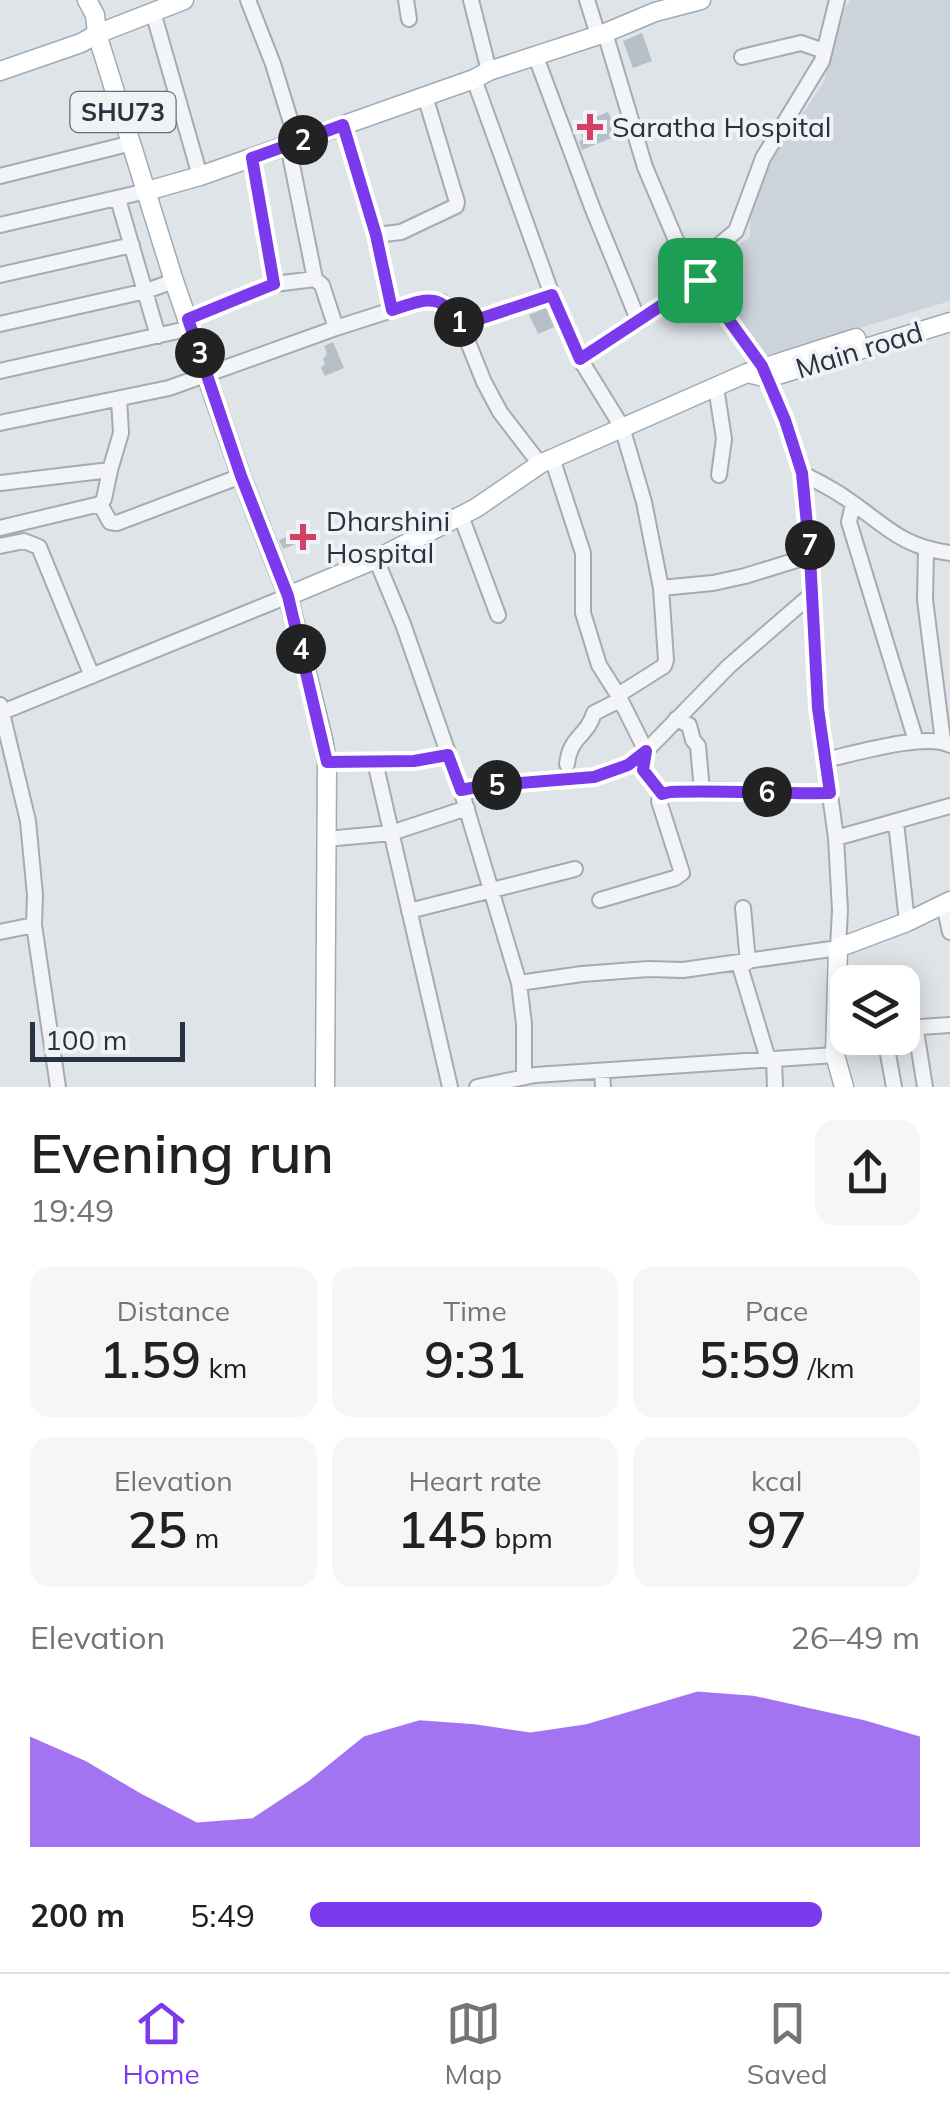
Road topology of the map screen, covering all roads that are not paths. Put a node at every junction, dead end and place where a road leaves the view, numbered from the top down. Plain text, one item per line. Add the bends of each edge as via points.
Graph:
1 (78, 0) edge
2 (88, 0) edge
3 (184, 0) edge
4 (248, 0) edge
5 (406, 0) edge
6 (471, 0) edge
7 (588, 0) edge
8 (701, 0) edge
9 (838, 0) edge
10 (153, 12) junction
11 (408, 19) dead end
12 (98, 34) junction
13 (602, 34) junction
14 (824, 52) junction
15 (536, 57) junction
16 (742, 57) dead end
17 (0, 62) edge
18 (0, 71) edge
19 (481, 75) junction
20 (425, 96) junction
21 (343, 125) junction
22 (293, 143) junction
23 (132, 144) junction
24 (252, 158) junction
25 (0, 176) edge
26 (200, 176) junction
27 (147, 192) junction
28 (118, 199) junction
29 (0, 225) edge
30 (376, 235) junction
31 (132, 245) junction
32 (688, 266) junction
33 (0, 274) edge
34 (315, 279) junction
35 (700, 280) junction
36 (174, 281) junction
37 (274, 284) junction
38 (146, 291) junction
39 (552, 295) junction
40 (392, 310) junction
41 (950, 310) edge
42 (639, 322) junction
43 (950, 322) edge
44 (0, 324) edge
45 (189, 324) junction
46 (461, 325) junction
47 (336, 328) junction
48 (158, 336) junction
49 (580, 359) junction
50 (0, 371) edge
51 (759, 373) junction
52 (208, 374) junction
53 (716, 387) junction
54 (118, 399) junction
55 (0, 423) edge
56 (622, 427) junction
57 (546, 461) junction
58 (110, 470) junction
59 (802, 473) junction
60 (720, 475) dead end
61 (241, 476) junction
62 (0, 483) edge
63 (100, 504) junction
64 (853, 504) junction
65 (460, 516) junction
66 (0, 528) edge
67 (0, 546) edge
68 (926, 550) junction
69 (950, 554) edge
70 (810, 556) junction
71 (376, 559) junction
72 (661, 588) junction
73 (812, 594) junction
74 (288, 596) junction
75 (498, 616) dead end
76 (92, 676) junction
77 (619, 697) junction
78 (1, 710) edge
79 (676, 719) junction
80 (916, 742) junction
81 (947, 743) edge
82 (646, 751) junction
83 (448, 755) junction
84 (825, 760) junction
85 (327, 762) junction
86 (375, 762) junction
87 (567, 764) dead end
88 (461, 790) junction
89 (702, 791) junction
90 (830, 793) junction
91 (662, 794) junction
92 (950, 806) edge
93 (466, 808) junction
94 (896, 822) junction
95 (391, 833) junction
96 (836, 838) junction
97 (326, 839) junction
98 (575, 869) dead end
99 (491, 892) junction
100 (600, 900) dead end
101 (947, 903) edge
102 (743, 908) dead end
103 (409, 911) junction
104 (906, 922) junction
105 (34, 925) junction
106 (0, 932) edge
107 (950, 932) edge
108 (838, 948) junction
109 (744, 963) junction
110 (838, 965) edge
111 (519, 982) junction
112 (950, 1024) edge
113 (830, 1054) edge
114 (835, 1055) edge
115 (887, 1055) edge
116 (771, 1059) junction
117 (602, 1070) junction
118 (532, 1080) edge
119 (58, 1087) edge
120 (325, 1087) edge
121 (450, 1087) edge
122 (477, 1087) edge
123 (603, 1087) edge
124 (775, 1087) edge
125 (844, 1087) edge
126 (894, 1087) edge
127 (925, 1087) edge

1 - 12 main road, SHU73
2 - 12 main road, SHU73
3 - 10 main road
4 - 22 street
5 - 11 street
6 - 19 street
7 - 13 street
8 - 13 main road
9 - 14 street
10 - 12 main road
10 - 26 street
12 - 17 main road
12 - 18 main road
12 - 23 main road, SHU73
13 - 15 main road
13 - 32 street
14 - 16 street via 801,43
14 - 32 street via 763,158 736,231
15 - 19 main road
15 - 42 street
19 - 20 main road
19 - 39 street
20 - 21 main road
20 - 30 street via 456,206 401,232
21 - 22 main road
21 - 30 street
22 - 24 main road
22 - 34 street
23 - 25 street
23 - 27 main road, SHU73
24 - 26 main road
24 - 37 street
26 - 27 main road
27 - 28 street
27 - 36 main road, SHU73
28 - 29 street
28 - 31 street
30 - 40 street
31 - 33 street
31 - 38 street
32 - 35 street
34 - 37 street
34 - 47 street
35 - 42 street
35 - 51 street
36 - 38 street
36 - 45 main road, SHU73
37 - 45 street
38 - 44 street
38 - 48 street
39 - 46 street
39 - 49 street
40 - 46 street via 442,302
40 - 47 street
41 - 51 main road, Main road
42 - 49 street
43 - 51 main road, Main road
45 - 48 street
45 - 52 main road, SHU73
46 - 57 street via 500,412
47 - 52 street
48 - 50 street
49 - 56 street
51 - 53 main road
51 - 59 street via 785,420
52 - 54 street
52 - 61 main road, SHU73
53 - 56 main road
53 - 60 street via 724,439
54 - 55 street
54 - 58 street via 122,433
56 - 57 main road
56 - 72 street
57 - 65 main road
57 - 77 street via 583,553 583,613
58 - 62 street
58 - 63 street
59 - 64 street
59 - 70 street
61 - 63 street via 117,523
61 - 74 main road, SHU73
63 - 66 street
64 - 68 street
64 - 80 street via 850,522
65 - 71 main road
65 - 75 street
67 - 76 street via 24,541 39,547
68 - 69 street
68 - 81 street via 924,600
70 - 72 street via 745,576
70 - 73 street
71 - 74 main road
71 - 83 street
72 - 77 street via 664,666
73 - 79 street
73 - 84 street
74 - 76 street
74 - 85 main road, SHU73
76 - 78 street
77 - 82 street
77 - 87 street via 594,713 568,751
78 - 105 street via 28,821
79 - 82 street
79 - 89 street via 689,725 698,746
80 - 81 street
80 - 84 street
82 - 88 street via 594,777
82 - 91 street via 643,770
83 - 86 street
83 - 88 street
84 - 90 street
85 - 86 street
85 - 97 main road, SHU73
86 - 95 street
88 - 93 street
89 - 90 street
89 - 91 street
90 - 96 street
91 - 100 street via 682,873
92 - 94 street
93 - 95 street
93 - 99 street
94 - 96 street
94 - 104 street
95 - 97 street
95 - 103 street
96 - 108 street
97 - 120 main road, SHU73
98 - 99 street
99 - 103 street
99 - 111 street
101 - 104 main road
101 - 107 street
102 - 109 street
103 - 121 street
104 - 108 main road
105 - 106 street
105 - 119 street
108 - 109 street
108 - 110 main road
109 - 111 street
109 - 116 street
111 - 118 street
112 - 127 street via 916,1030
113 - 116 street
114 - 125 main road
115 - 126 street
116 - 117 street
116 - 124 street
117 - 118 street
117 - 123 street
118 - 122 street

